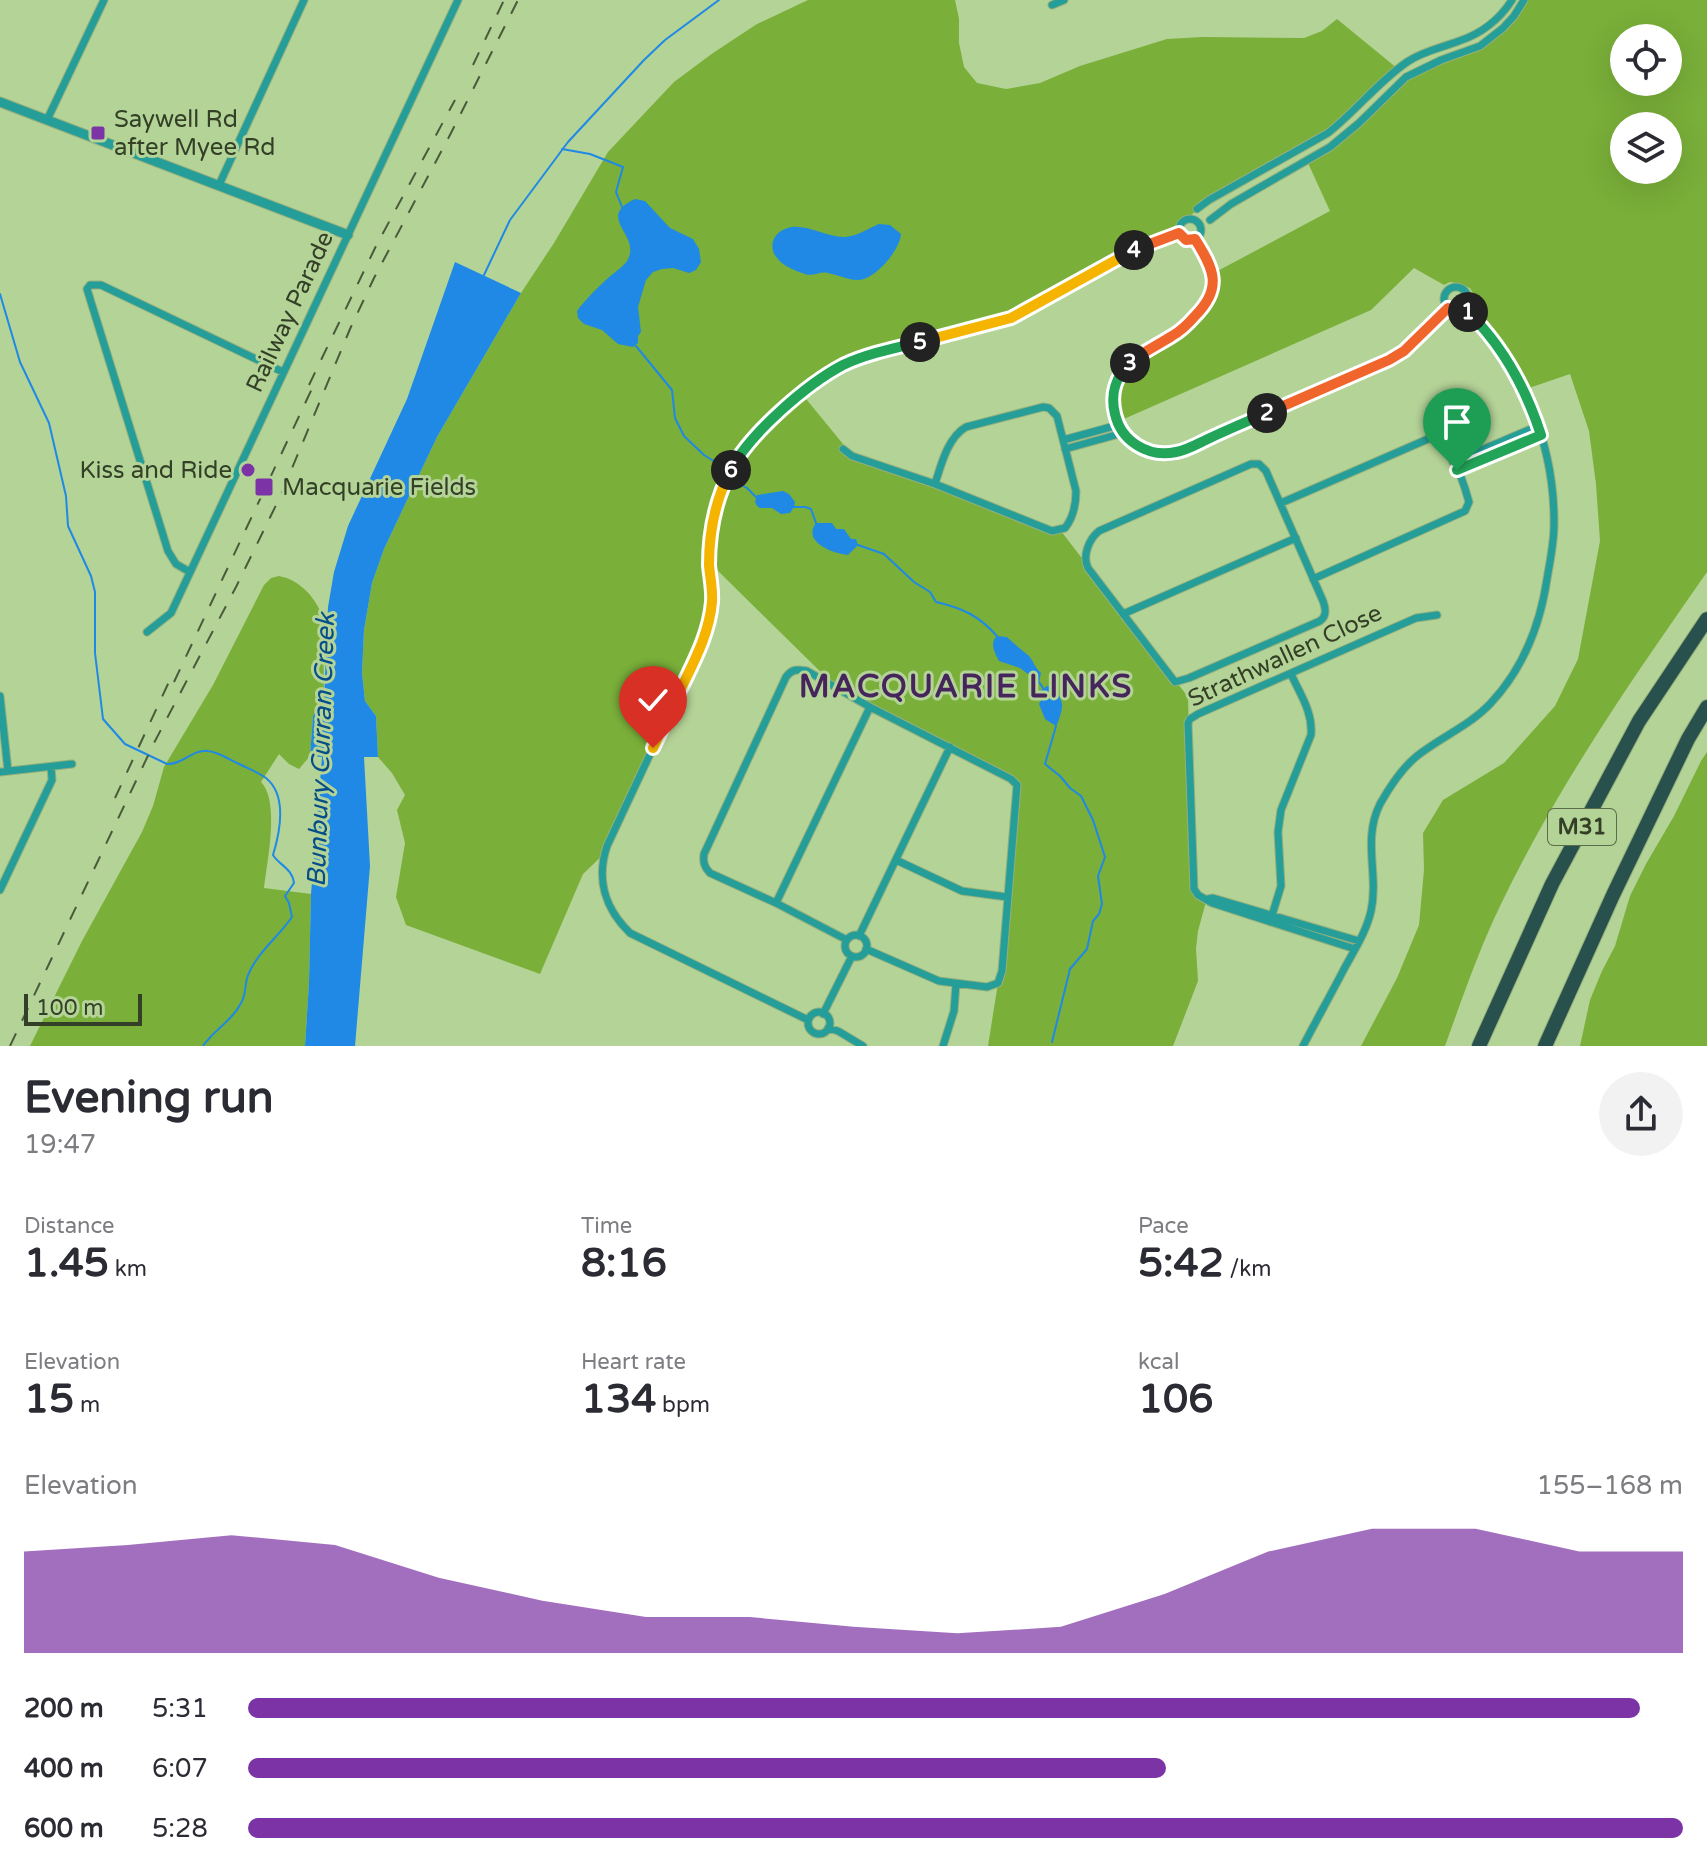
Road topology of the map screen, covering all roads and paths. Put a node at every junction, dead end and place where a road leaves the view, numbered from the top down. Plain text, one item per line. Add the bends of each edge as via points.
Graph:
1 (104, 0) edge
2 (304, 0) edge
3 (458, 0) edge
4 (1064, 0) edge
5 (1512, 0) edge
6 (1524, 0) edge
7 (1052, 5) dead end
8 (0, 102) edge
9 (47, 120) junction
10 (219, 185) junction
11 (1197, 209) dead end
12 (1210, 220) dead end
13 (1179, 233) junction
14 (348, 235) junction
15 (1195, 239) junction
16 (1448, 308) junction
17 (1464, 308) junction
18 (283, 372) junction
19 (1118, 425) junction
20 (1539, 430) junction
21 (1123, 433) junction
22 (1064, 444) junction
23 (843, 449) dead end
24 (1455, 466) junction
25 (935, 484) junction
26 (1281, 503) junction
27 (1296, 538) junction
28 (190, 572) junction
29 (1313, 579) junction
30 (1123, 614) junction
31 (1437, 615) dead end
32 (1707, 619) edge
33 (147, 632) dead end
34 (1291, 674) junction
35 (0, 696) edge
36 (870, 707) junction
37 (1707, 707) edge
38 (950, 747) junction
39 (72, 764) dead end
40 (51, 767) junction
41 (4, 772) edge
42 (896, 860) junction
43 (0, 890) edge
44 (1007, 897) junction
45 (776, 903) junction
46 (1271, 918) junction
47 (859, 936) junction
48 (847, 940) junction
49 (1359, 941) junction
50 (866, 949) junction
51 (1355, 949) junction
52 (852, 956) junction
53 (956, 984) junction
54 (823, 1014) junction
55 (808, 1020) junction
56 (828, 1028) junction
57 (863, 1046) edge
58 (943, 1046) edge
59 (1303, 1046) edge
60 (1479, 1046) edge
61 (1545, 1046) edge

1 - 9 street
2 - 10 street
3 - 14 street, Railway Parade
4 - 7 street
5 - 11 street via 1477,33 1404,65 1328,133
6 - 12 street via 1503,28 1480,46 1406,77 1343,137
8 - 9 street
9 - 10 street
10 - 14 street
13 - 15 street via 1186,240
13 - 15 street via 1183,221 1193,220 1200,229
13 - 55 street via 1126,253 1011,318 846,364 770,422 739,456 725,481 710,534 712,599 706,632 607,846 603,883 609,907 630,933
14 - 18 street, Railway Parade
15 - 19 street via 1209,261 1212,294 1173,336 1125,367 1113,395
16 - 17 street
16 - 17 street via 1445,294 1455,287 1467,294
16 - 21 street via 1389,360 1183,450 1151,451
17 - 20 street via 1520,381
18 - 28 street, Railway Parade
18 - 28 street via 101,285 87,289 168,551
19 - 21 street
19 - 22 street
20 - 24 street
20 - 49 street via 1551,478 1554,529 1537,626 1519,665 1489,706 1419,754 1382,800 1371,832 1374,894
21 - 22 street
22 - 25 street via 1057,416 1049,408 966,427 953,439
22 - 25 street via 1076,498 1069,523 1059,531
23 - 25 street
24 - 26 street via 1445,444 1428,439
24 - 29 street via 1469,502 1465,511
26 - 27 street
26 - 30 street via 1265,469 1248,464 1096,533 1086,563
27 - 29 street
27 - 30 street
28 - 33 street, Railway Parade via 171,613
29 - 30 street via 1325,607 1321,620 1182,681 1171,678
31 - 34 street, Strathwallen Close via 1416,618
32 - 60 highway, M31 via 1639,721 1552,884
34 - 46 street via 1312,727 1281,810 1281,886
34 - 46 street, Strathwallen Close via 1188,723 1194,889 1208,899
35 - 41 street
36 - 38 street
36 - 45 street
36 - 45 street via 807,671 791,671 786,677 703,861 710,873
37 - 61 highway, M31
38 - 42 street
38 - 44 street via 1017,785
39 - 40 street
40 - 41 street
40 - 43 street via 52,780
42 - 44 street via 962,891
42 - 47 street
44 - 53 street via 1000,980 987,987
45 - 48 street
46 - 49 street
46 - 51 street
47 - 48 street
47 - 50 street
48 - 52 street
49 - 51 street
50 - 52 street
50 - 53 street via 934,980
51 - 59 street
52 - 54 street
53 - 58 street
54 - 55 street
54 - 56 street
55 - 56 street via 815,1033
56 - 57 street

